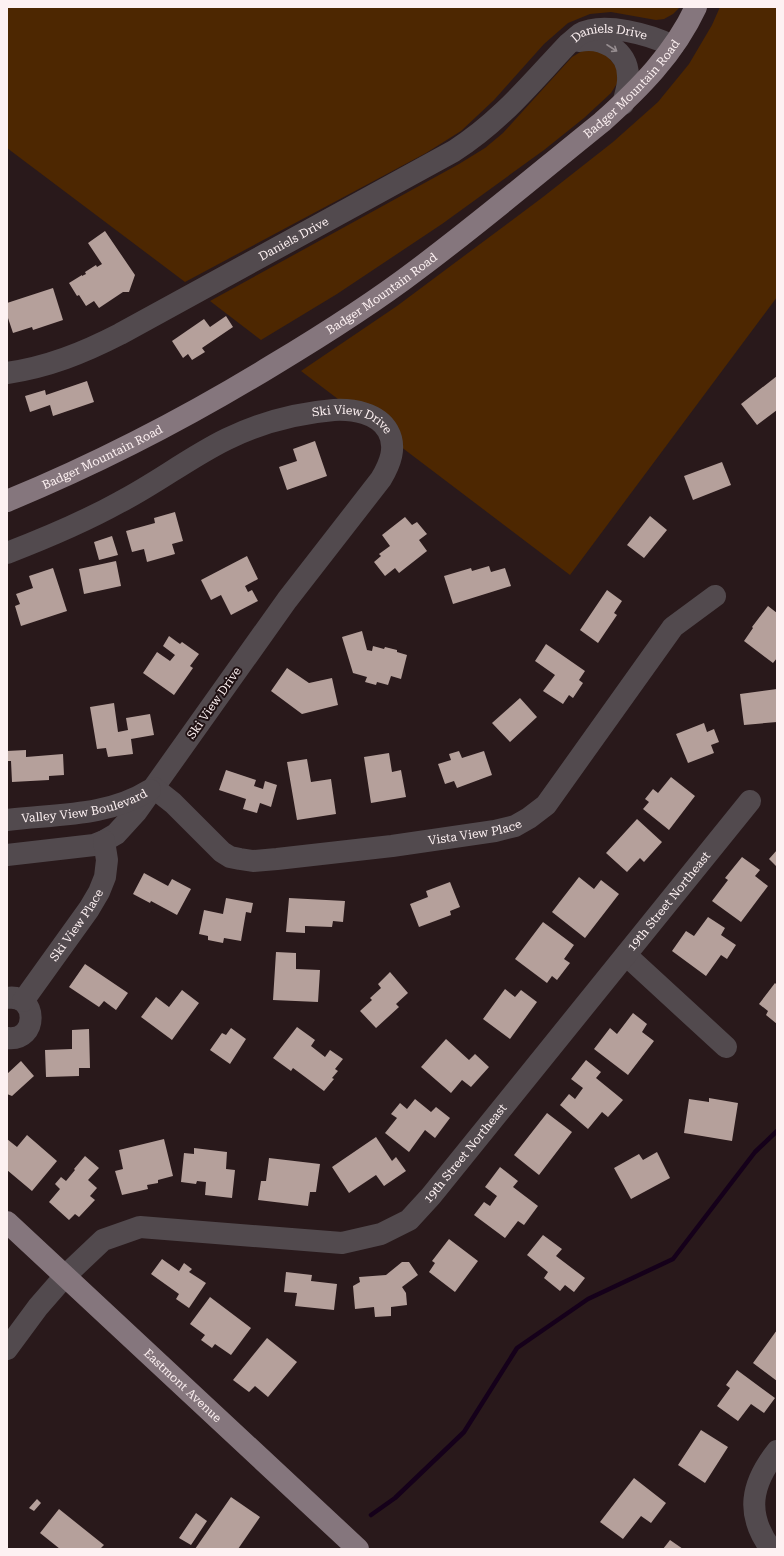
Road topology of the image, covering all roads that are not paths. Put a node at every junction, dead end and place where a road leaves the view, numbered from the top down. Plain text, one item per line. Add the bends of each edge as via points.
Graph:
1 (696, 7) edge
2 (673, 46) junction
3 (554, 59) junction
4 (623, 104) junction
5 (7, 374) edge
6 (7, 501) edge
7 (7, 553) edge
8 (715, 596) dead end
9 (154, 788) junction
10 (750, 801) dead end
11 (7, 820) edge
12 (104, 841) junction
13 (7, 855) edge
14 (626, 955) junction
15 (15, 999) edge
16 (7, 1038) edge
17 (726, 1047) dead end
18 (7, 1222) edge
19 (65, 1276) junction
20 (7, 1349) edge
21 (777, 1451) edge
22 (358, 1549) edge
23 (771, 1549) edge

1 - 2 main road, Badger Mountain Road
2 - 3 street, Daniels Drive via 660,39 629,31 596,30 581,34
2 - 4 main road, Badger Mountain Road via 646,81
3 -> 4 street, Daniels Drive via 567,47 587,39 616,49 627,66 628,76
3 - 5 street, Daniels Drive via 498,118 454,151 120,334 64,360
4 - 6 main road, Badger Mountain Road via 418,269 347,319 226,393 155,432
7 - 9 street, Ski View Drive via 99,513 226,440 265,424 311,413 342,410 364,413 387,428 391,435 393,450 387,469 287,600
8 - 9 street, Vista View Place via 673,627 546,805 516,826 392,846 253,861 230,857 222,852 173,802
9 - 11 street, Valley View Boulevard via 133,800 101,810
9 - 12 street, Valley View Boulevard via 126,824
10 - 14 street, 19th Street Northeast
12 - 13 street, Valley View Boulevard via 82,847
12 - 15 street, Ski View Place via 107,860 105,877 99,892 89,909
14 - 17 street
14 - 19 street, 19th Street Northeast via 409,1220 381,1234 342,1243 140,1226 103,1240
15 - 16 street via 30,1012 30,1025 22,1035
18 - 19 main road, Eastmont Avenue
19 - 20 street, 19th Street Northeast
19 - 22 main road, Eastmont Avenue
21 - 23 street via 767,1463 753,1502 757,1523

